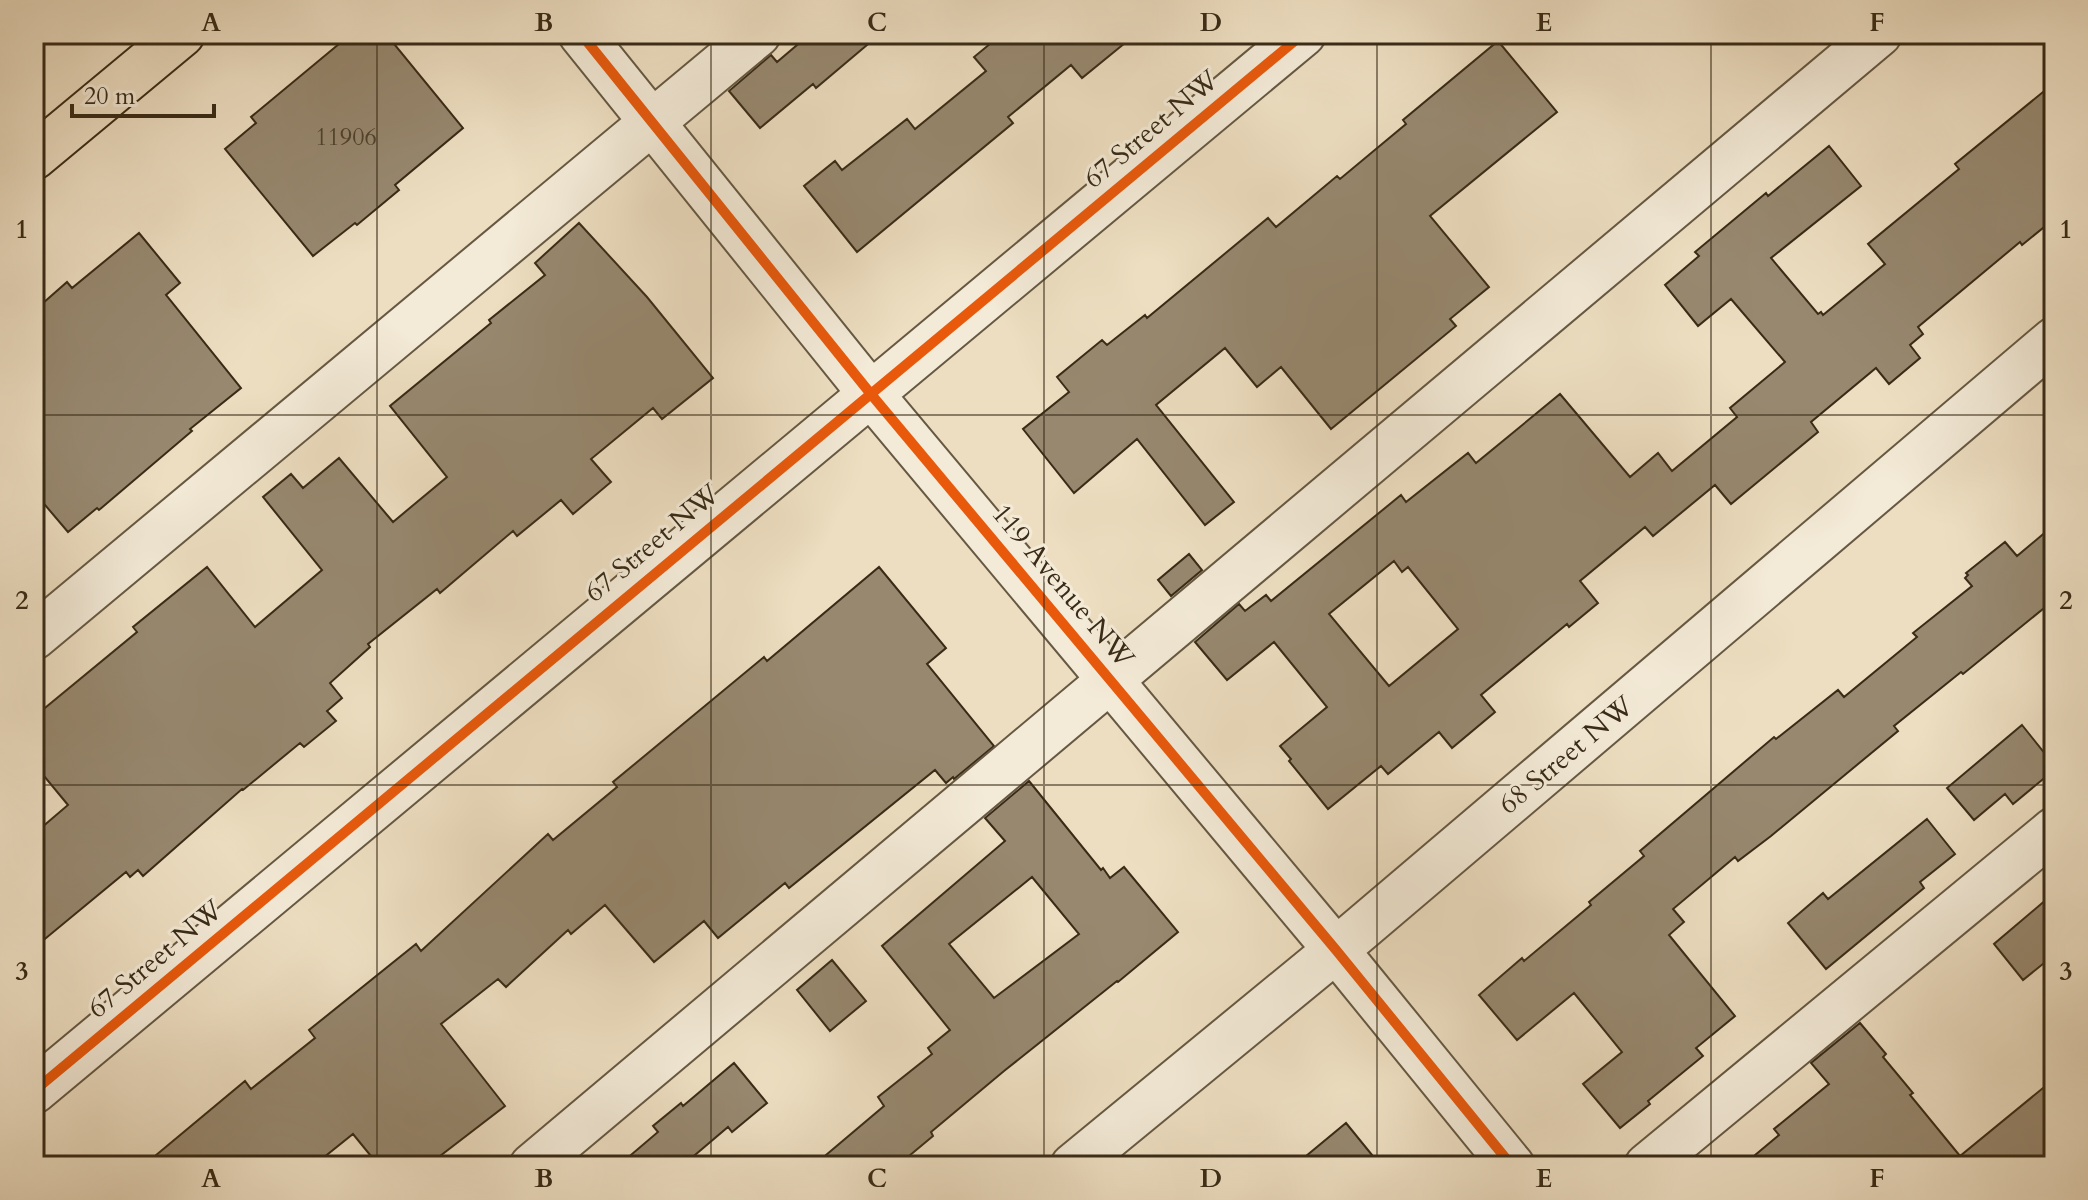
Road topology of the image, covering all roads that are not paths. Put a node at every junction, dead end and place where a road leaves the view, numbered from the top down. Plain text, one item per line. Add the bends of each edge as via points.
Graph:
1 (182, 34) edge
2 (581, 34) edge
3 (758, 34) edge
4 (1303, 34) edge
5 (1879, 34) edge
6 (652, 122) junction
7 (34, 157) edge
8 (2054, 340) edge
9 (870, 393) junction
10 (34, 637) edge
11 (1110, 679) junction
12 (2054, 830) edge
13 (1336, 950) junction
14 (34, 1091) edge
15 (532, 1166) edge
16 (1073, 1166) edge
17 (1512, 1166) edge
18 (1647, 1166) edge

1 - 7 main road
2 - 6 street, 119 Avenue NW
3 - 6 street
4 - 9 street, 67 Street NW
5 - 11 street
6 - 9 street, 119 Avenue NW
6 - 10 street
8 - 13 street, 68 Street NW
9 - 11 street, 119 Avenue NW
9 - 14 street, 67 Street NW
11 - 13 street, 119 Avenue NW
11 - 15 street
12 - 18 street
13 - 16 street, 68 Street NW
13 - 17 street, 119 Avenue NW

